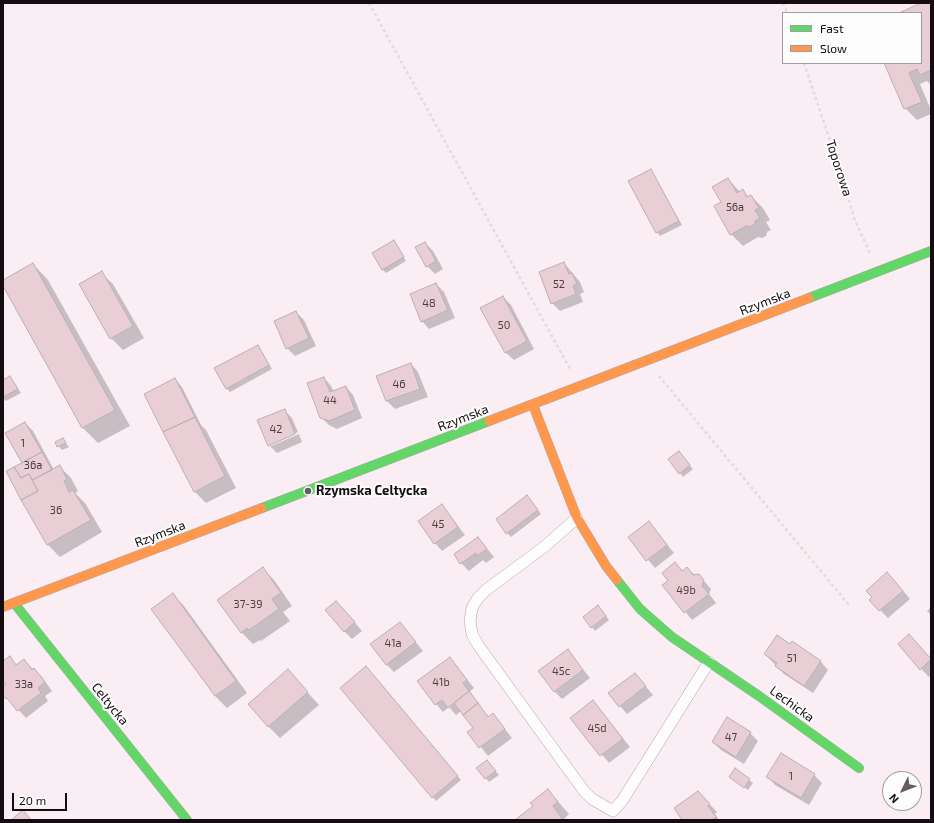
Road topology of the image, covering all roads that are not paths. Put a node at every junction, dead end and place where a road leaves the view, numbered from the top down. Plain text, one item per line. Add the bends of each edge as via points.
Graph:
1 (931, 252) edge
2 (533, 405) junction
3 (577, 518) junction
4 (14, 603) junction
5 (3, 607) edge
6 (709, 662) junction
7 (860, 768) dead end
8 (187, 820) edge

1 - 2 main road, Rzymska
2 - 3 main road, Lechicka
2 - 4 main road, Rzymska
3 - 6 main road, Lechicka via 606,566 640,609 672,637
3 - 6 lane via 544,547 486,590 472,608 470,621 472,634 478,645 592,799 613,811 622,801
4 - 5 main road, Rzymska
4 - 8 main road, Celtycka
6 - 7 main road, Lechicka

